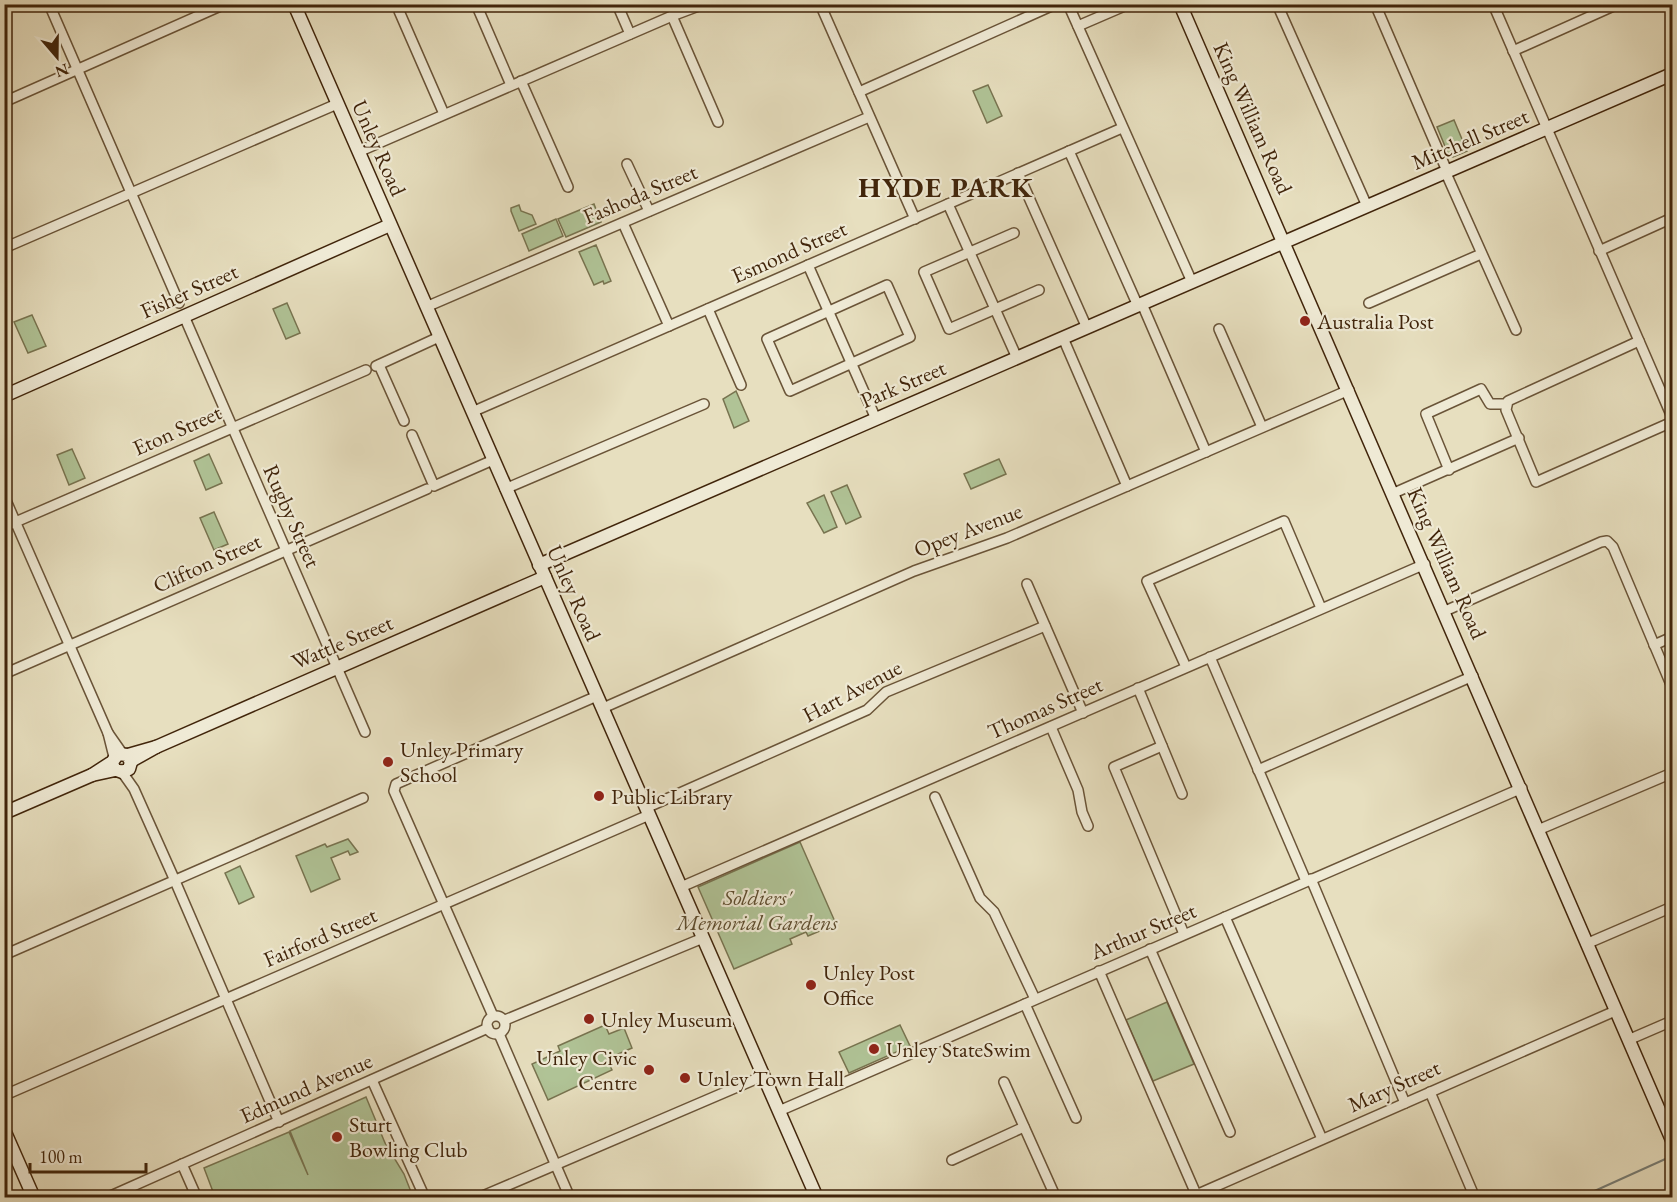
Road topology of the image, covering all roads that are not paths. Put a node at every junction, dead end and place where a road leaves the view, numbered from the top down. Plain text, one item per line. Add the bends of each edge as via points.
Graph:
1 (49, 4) edge
2 (225, 4) edge
3 (294, 4) edge
4 (476, 4) edge
5 (617, 4) edge
6 (704, 4) edge
7 (820, 4) edge
8 (1056, 4) edge
9 (1068, 4) edge
10 (1129, 4) edge
11 (1180, 4) edge
12 (1277, 4) edge
13 (1375, 4) edge
14 (1493, 4) edge
15 (1618, 4) edge
16 (399, 11) dead end
17 (672, 16) junction
18 (1078, 26) junction
19 (630, 34) junction
20 (1513, 51) junction
21 (78, 70) junction
22 (1672, 74) edge
23 (521, 81) junction
24 (511, 86) junction
25 (859, 92) junction
26 (4, 102) edge
27 (337, 104) junction
28 (444, 114) junction
29 (869, 117) junction
30 (718, 122) dead end
31 (1122, 128) junction
32 (1546, 130) junction
33 (1069, 151) junction
34 (358, 152) junction
35 (627, 164) dead end
36 (1446, 171) junction
37 (1018, 173) junction
38 (568, 187) dead end
39 (132, 193) junction
40 (948, 204) junction
41 (1367, 206) junction
42 (649, 211) junction
43 (1672, 218) edge
44 (915, 219) junction
45 (623, 223) junction
46 (390, 225) junction
47 (1014, 233) dead end
48 (1284, 242) junction
49 (4, 248) edge
50 (1599, 250) junction
51 (969, 252) junction
52 (1482, 254) junction
53 (808, 265) junction
54 (1192, 282) junction
55 (1040, 290) dead end
56 (179, 303) dead end
57 (1369, 303) dead end
58 (1140, 305) junction
59 (426, 307) junction
60 (708, 309) junction
61 (995, 309) junction
62 (828, 312) junction
63 (184, 316) junction
64 (669, 326) junction
65 (1087, 328) junction
66 (1219, 328) dead end
67 (1516, 330) dead end
68 (439, 337) junction
69 (1063, 338) junction
70 (1639, 341) junction
71 (1017, 358) junction
72 (852, 363) junction
73 (366, 370) dead end
74 (741, 386) dead end
75 (1349, 390) junction
76 (4, 396) edge
77 (704, 404) dead end
78 (1506, 404) junction
79 (472, 412) junction
80 (1672, 417) edge
81 (876, 419) junction
82 (404, 421) dead end
83 (231, 427) junction
84 (1262, 427) junction
85 (412, 435) dead end
86 (1519, 438) junction
87 (1206, 452) junction
88 (493, 460) junction
89 (1449, 470) junction
90 (1127, 486) junction
91 (430, 488) junction
92 (505, 489) junction
93 (1394, 493) junction
94 (4, 496) edge
95 (16, 522) junction
96 (4, 527) edge
97 (286, 550) junction
98 (1425, 564) junction
99 (539, 565) junction
100 (545, 577) junction
101 (1027, 584) dead end
102 (1321, 608) junction
103 (1445, 611) junction
104 (1045, 626) junction
105 (1672, 637) edge
106 (71, 644) junction
107 (1654, 645) junction
108 (1210, 657) junction
109 (337, 667) junction
110 (1186, 667) junction
111 (4, 674) edge
112 (1473, 675) junction
113 (1672, 687) edge
114 (1138, 688) junction
115 (597, 696) junction
116 (603, 708) junction
117 (1083, 713) junction
118 (1051, 727) junction
119 (365, 732) dead end
120 (1162, 746) junction
121 (122, 762) junction
122 (1258, 770) junction
123 (1672, 773) edge
124 (1522, 788) junction
125 (1182, 794) dead end
126 (935, 797) dead end
127 (363, 798) dead end
128 (648, 812) junction
129 (4, 813) edge
130 (1088, 826) dead end
131 (1538, 830) junction
132 (175, 880) junction
133 (1308, 880) junction
134 (681, 887) junction
135 (444, 904) junction
136 (1672, 907) edge
137 (1225, 916) junction
138 (1184, 934) junction
139 (703, 938) junction
140 (1587, 944) junction
141 (1150, 949) junction
142 (4, 955) edge
143 (1099, 971) junction
144 (226, 999) junction
145 (1035, 999) junction
146 (1025, 1004) junction
147 (1615, 1011) junction
148 (493, 1016) junction
149 (505, 1020) junction
150 (1672, 1021) edge
151 (488, 1028) junction
152 (499, 1034) junction
153 (1628, 1040) junction
154 (763, 1076) junction
155 (372, 1080) junction
156 (1004, 1082) dead end
157 (1430, 1092) junction
158 (5, 1095) edge
159 (1405, 1103) junction
160 (779, 1111) junction
161 (1076, 1118) dead end
162 (279, 1122) junction
163 (1024, 1127) junction
164 (4, 1130) edge
165 (1230, 1132) dead end
166 (1322, 1139) junction
167 (1672, 1139) edge
168 (952, 1160) dead end
169 (182, 1164) junction
170 (555, 1164) junction
171 (1192, 1196) edge
172 (34, 1197) edge
173 (106, 1197) edge
174 (197, 1197) edge
175 (425, 1197) edge
176 (478, 1197) edge
177 (570, 1197) edge
178 (817, 1197) edge
179 (1056, 1197) edge
180 (1475, 1197) edge

1 - 21 street
2 - 21 street
3 - 27 main road, Unley Road
4 - 24 street
5 - 19 street
6 - 17 street
7 - 25 street
8 - 25 street
9 - 18 street
10 - 18 street
11 - 48 main road, King William Road
12 - 41 street
13 - 36 street
14 - 20 street
15 - 20 street
16 - 28 street
17 - 19 street
17 - 30 street
18 - 31 street
19 - 23 street
20 - 32 street
21 - 26 street
21 - 39 street
22 - 32 main road, Mitchell Street
23 - 24 street
23 - 38 street
24 - 28 street
25 - 29 street
27 - 34 main road, Unley Road
27 - 39 street
28 - 34 street
29 - 42 street, Fashoda Street
29 - 44 street
31 - 33 street, Esmond Street
31 - 54 street
32 - 36 main road, Mitchell Street
32 - 50 street
33 - 37 street, Esmond Street
33 - 58 street
34 - 46 main road, Unley Road
35 - 42 street
36 - 41 main road, Mitchell Street
36 - 52 street
37 - 40 street, Esmond Street
37 - 65 street
39 - 49 street
39 - 56 street
40 - 44 street, Esmond Street
40 - 51 street
41 - 48 main road, Mitchell Street
42 - 45 street, Fashoda Street
43 - 50 street
44 - 53 street, Esmond Street
45 - 59 street, Fashoda Street
45 - 64 street
46 - 59 main road, Unley Road
46 - 63 main road, Fisher Street
47 - 51 street
48 - 54 main road, Park Street
48 - 75 main road, King William Road
50 - 70 street
51 - 61 street
51 - 61 street via 924,272 949,329
52 - 57 street
52 - 67 street
53 - 60 street, Esmond Street
53 - 62 street
54 - 58 main road, Park Street
55 - 61 street
58 - 65 main road, Park Street
58 - 87 street
59 - 68 main road, Unley Road
60 - 64 street, Esmond Street
60 - 74 street
61 - 71 street
62 - 72 street
62 - 72 street via 887,285 910,337
62 - 72 street via 767,339 790,391
63 - 76 main road, Fisher Street
63 - 83 street, Rugby Street
64 - 79 street, Esmond Street
65 - 69 main road, Park Street
66 - 84 street
68 - 79 main road, Unley Road
68 - 82 street via 377,365
69 - 71 main road, Park Street
69 - 90 street
70 - 78 street
70 - 80 street
71 - 81 main road, Park Street
72 - 81 street
73 - 83 street, Eton Street
75 - 84 street, Opey Avenue
75 - 93 main road, King William Road
77 - 92 street
78 - 86 street
78 - 89 street via 1490,404 1481,389 1426,414
79 - 88 main road, Unley Road
80 - 86 street via 1536,482
81 - 99 main road, Park Street
83 - 95 street, Eton Street
83 - 97 street, Rugby Street
84 - 87 street, Opey Avenue
85 - 91 street
86 - 89 street
87 - 90 street, Opey Avenue
88 - 91 street, Clifton Street
88 - 92 main road, Unley Road
89 - 93 street
90 - 116 street, Opey Avenue via 1007,538 914,572
91 - 97 street, Clifton Street
92 - 99 main road, Unley Road
93 - 98 main road, King William Road
94 - 95 street
95 - 96 street, Eton Street
95 - 106 street
97 - 106 street, Clifton Street
97 - 109 street, Rugby Street
98 - 102 street, Thomas Street
98 - 103 main road, King William Road
99 - 100 main road, Unley Road
100 - 109 main road, Wattle Street
100 - 115 main road, Unley Road
101 - 104 street
102 - 108 street, Thomas Street
102 - 110 street via 1284,521 1147,581
103 - 107 street via 1607,541
103 - 112 main road, King William Road
104 - 117 street
104 - 128 street, Hart Avenue via 886,692 867,710
105 - 107 street
106 - 111 street, Clifton Street
106 - 121 street
107 - 113 street
108 - 110 street, Thomas Street
108 - 122 street
109 - 119 street, Rugby Street
109 - 121 main road, Wattle Street
110 - 114 street, Thomas Street
112 - 122 street
112 - 124 main road, King William Road
114 - 117 street, Thomas Street
114 - 120 street
115 - 116 main road, Unley Road
115 - 135 street via 396,784 394,791
116 - 128 main road, Unley Road
117 - 118 street, Thomas Street
118 - 130 street via 1078,790
118 - 134 street, Thomas Street
120 - 125 street
120 - 138 street via 1114,767
121 - 129 main road, Wattle Street
121 - 132 street
122 - 133 street
123 - 131 street
124 - 131 main road, King William Road
124 - 133 street, Arthur Street
126 - 145 street via 981,898 994,912
127 - 132 street
128 - 134 main road, Unley Road
128 - 135 street, Fairford Street
131 - 140 main road, King William Road
132 - 142 street
132 - 144 street
133 - 137 street, Arthur Street
133 - 159 street
134 - 139 main road, Unley Road
135 - 144 street, Fairford Street
135 - 148 street
136 - 140 street
137 - 138 street, Arthur Street
137 - 166 street
138 - 141 street, Arthur Street
139 - 149 street
139 - 154 main road, Unley Road
140 - 147 main road, King William Road
141 - 143 street, Arthur Street
141 - 165 street
143 - 145 street, Arthur Street
143 - 171 street
144 - 158 street, Fairford Street
144 - 162 street
145 - 146 street, Arthur Street
146 - 160 street, Arthur Street
146 - 161 street
147 - 153 main road, King William Road
147 - 157 street, Mary Street
148 - 149 street
148 - 151 street
149 - 152 street via 505,1029
150 - 153 street
151 - 152 street
151 - 155 street, Edmund Avenue
152 - 170 street
153 - 167 main road, King William Road
154 - 160 main road, Unley Road
154 - 170 street
155 - 162 street, Edmund Avenue
155 - 175 street
156 - 163 street
157 - 159 street, Mary Street
157 - 180 street
159 - 166 street, Mary Street
160 - 178 main road, Unley Road
162 - 169 street, Edmund Avenue
163 - 168 street
163 - 179 street
164 - 172 main road
166 - 171 street, Mary Street
169 - 173 street, Edmund Avenue
169 - 174 street
170 - 176 street
170 - 177 street

